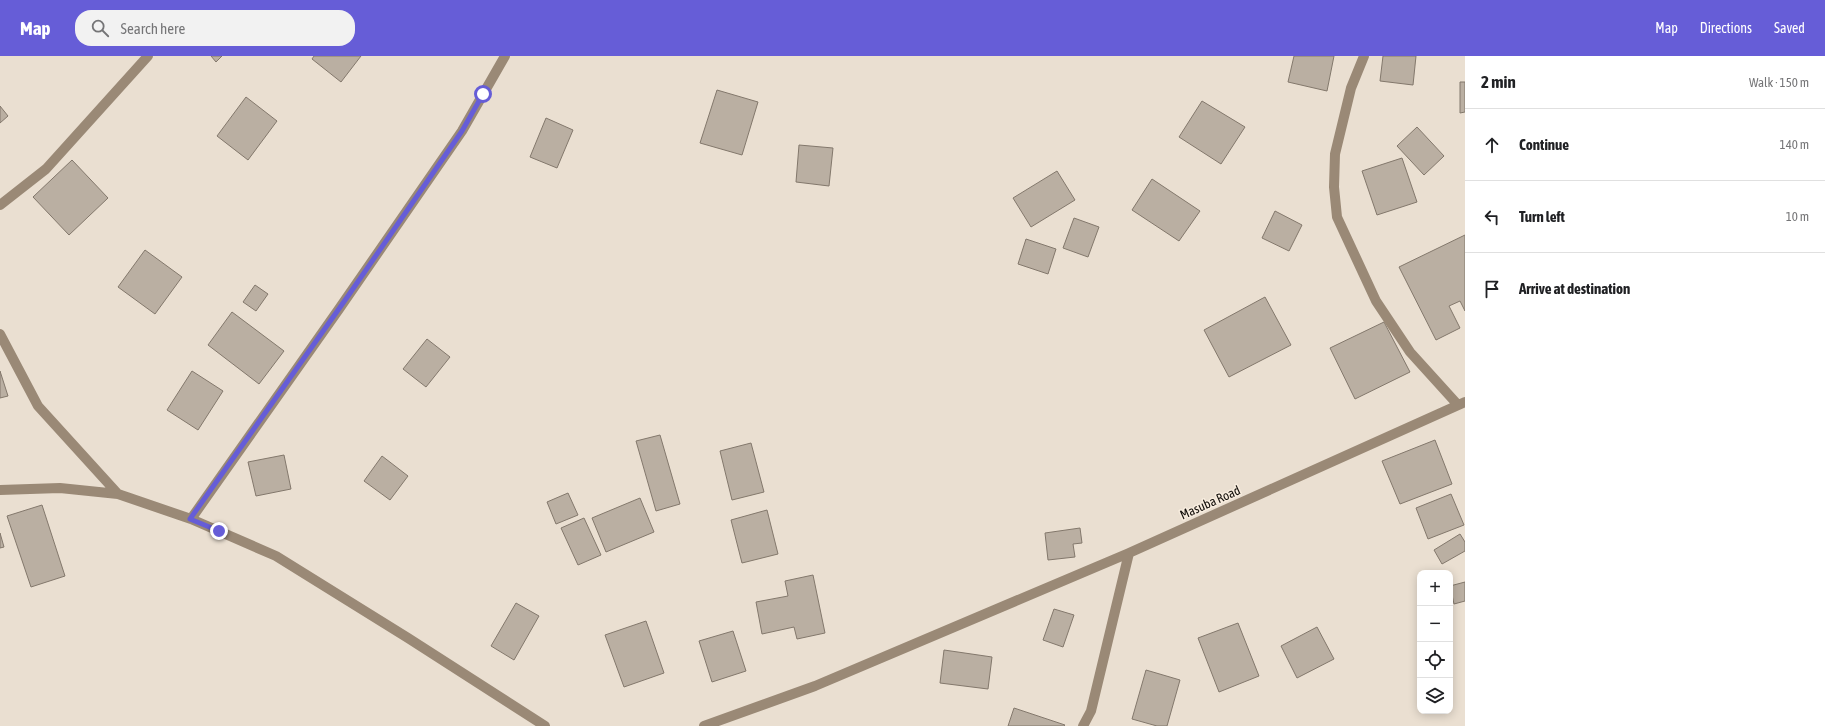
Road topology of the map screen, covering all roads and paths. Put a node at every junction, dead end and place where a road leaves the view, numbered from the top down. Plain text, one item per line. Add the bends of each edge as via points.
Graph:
1 (148, 56) edge
2 (505, 56) edge
3 (1364, 56) edge
4 (0, 205) edge
5 (0, 334) edge
6 (1461, 403) edge
7 (0, 490) edge
8 (118, 494) junction
9 (190, 519) junction
10 (1129, 553) junction
11 (545, 726) edge
12 (704, 726) edge
13 (1083, 726) edge

1 - 4 street via 46,169
2 - 9 street via 462,131
3 - 6 street via 1351,88 1335,154 1334,188 1337,217 1376,301 1410,352
5 - 8 street via 38,406
6 - 10 street, Masuba Road
7 - 8 street via 60,488
8 - 9 street
9 - 11 street via 276,556
10 - 12 street, Masuba Road via 815,686
10 - 13 street via 1091,711

